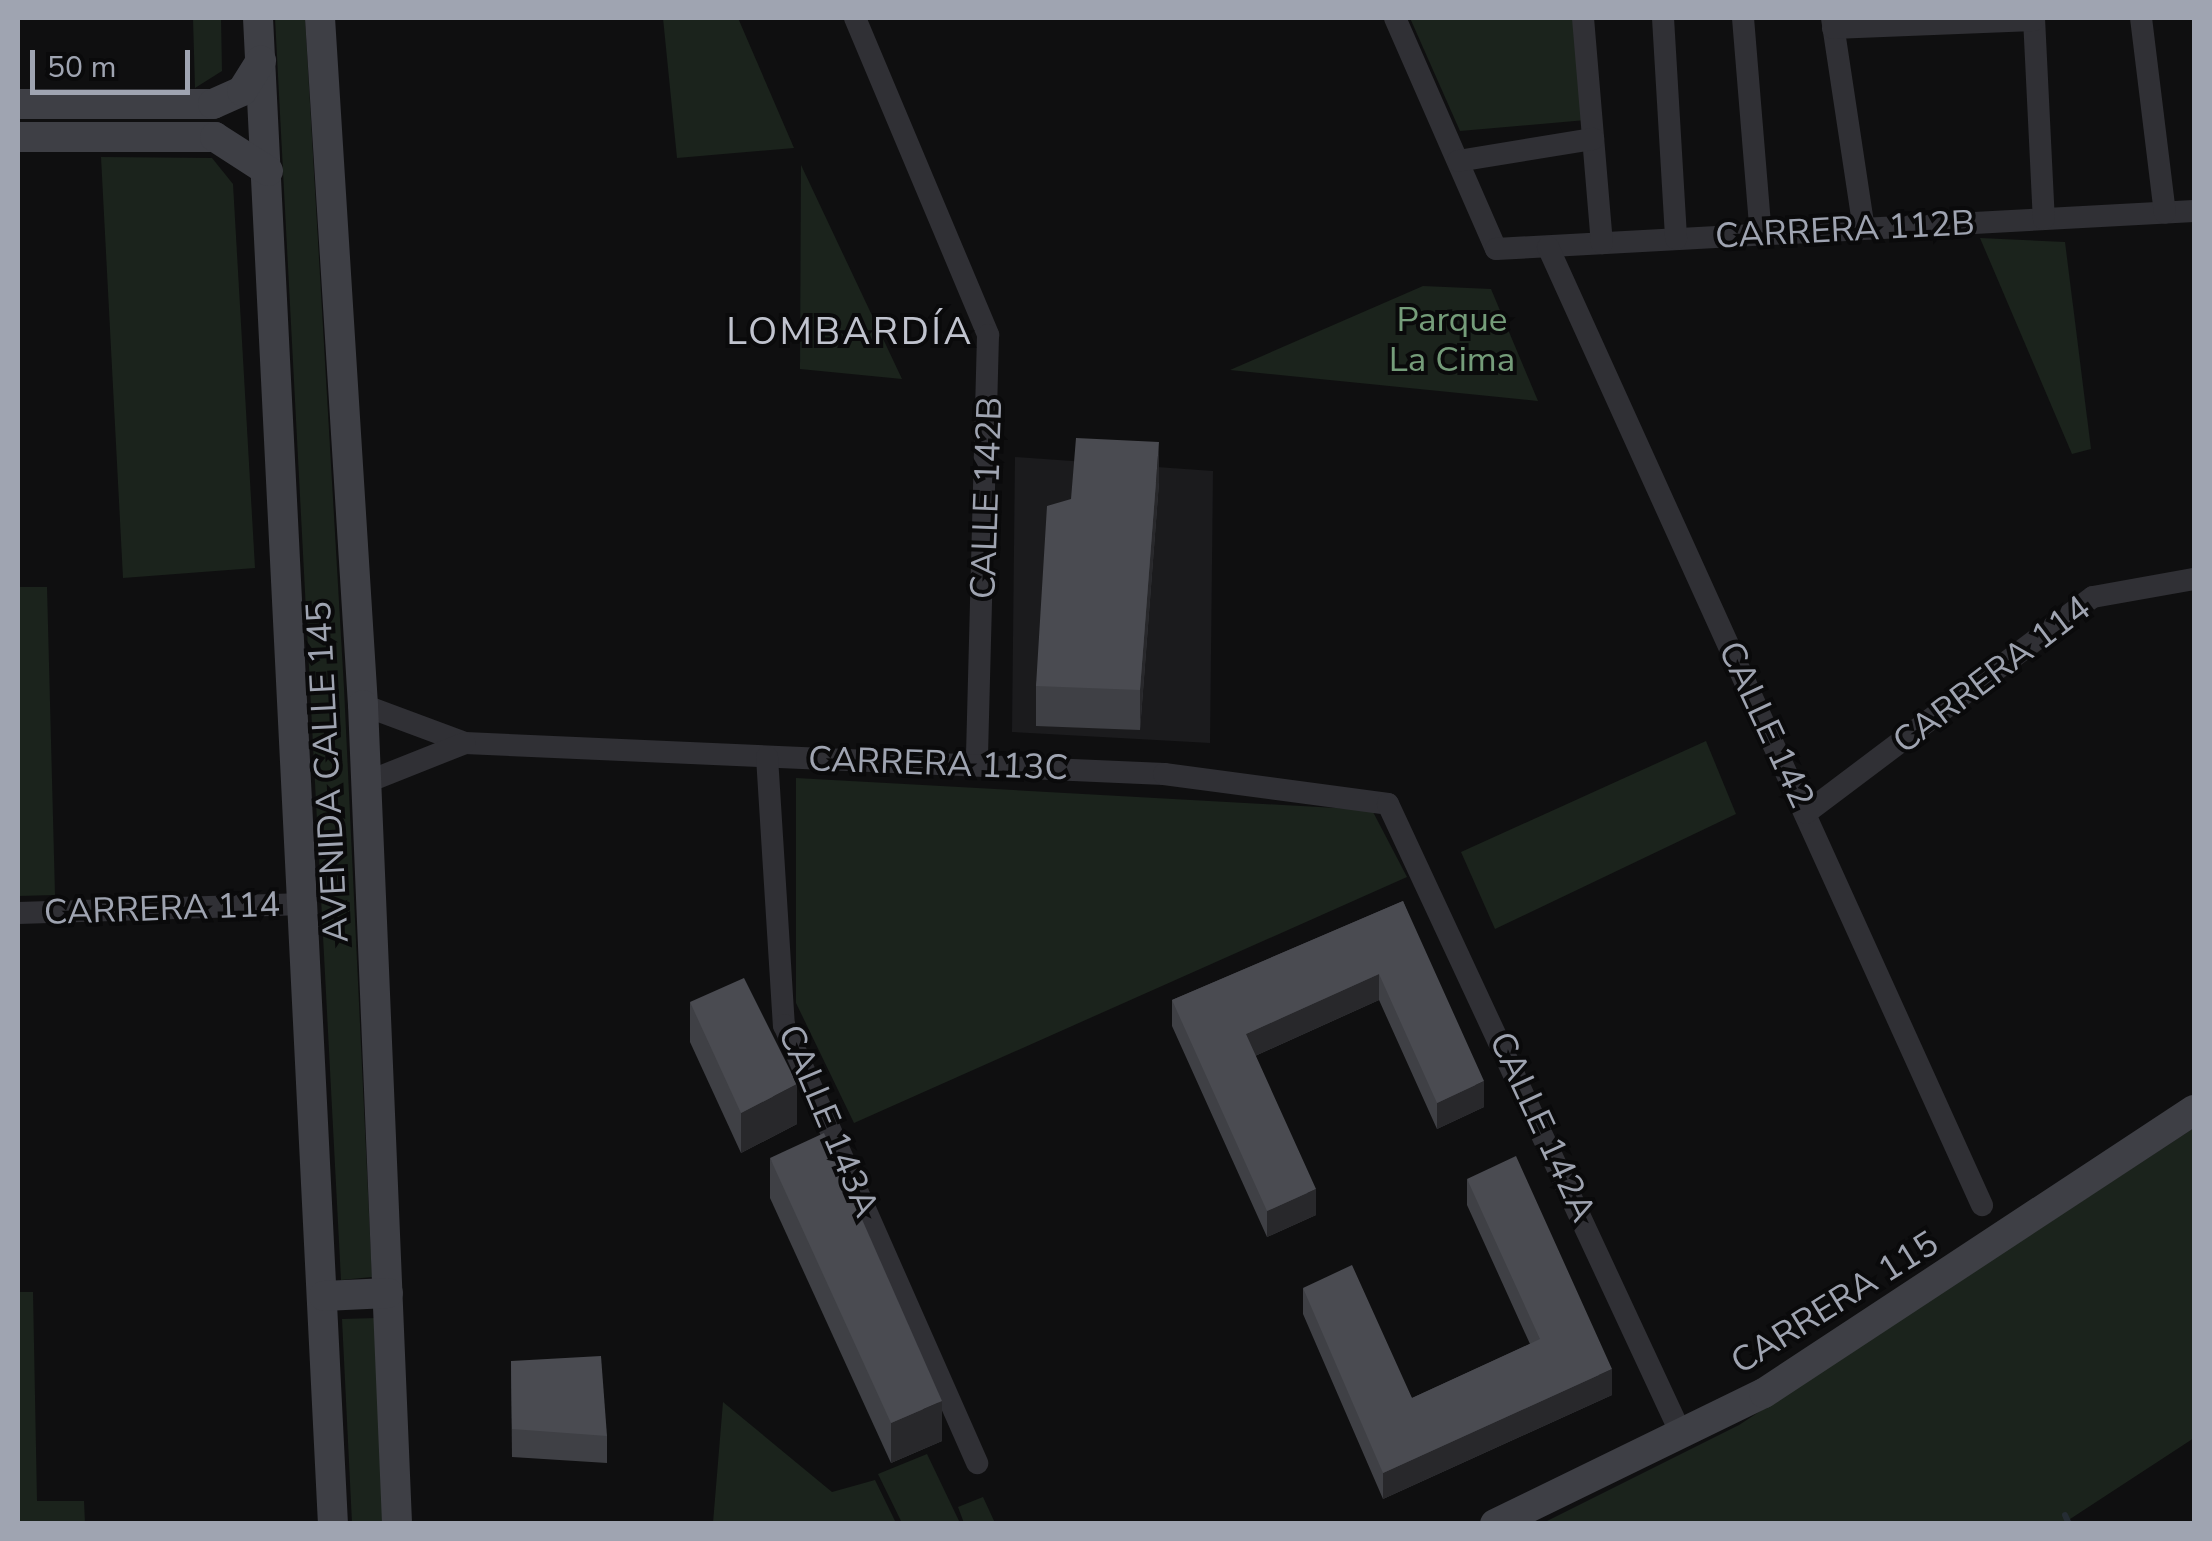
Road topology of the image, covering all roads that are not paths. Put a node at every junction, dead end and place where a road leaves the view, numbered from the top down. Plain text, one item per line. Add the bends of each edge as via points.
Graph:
1 (258, 18) edge
2 (320, 18) edge
3 (855, 18) edge
4 (1395, 18) edge
5 (1583, 18) edge
6 (1662, 18) edge
7 (1743, 18) edge
8 (2141, 18) edge
9 (2034, 19) edge
10 (1832, 23) edge
11 (261, 61) junction
12 (18, 104) edge
13 (18, 137) edge
14 (1593, 139) junction
15 (1458, 161) junction
16 (268, 171) junction
17 (2194, 211) edge
18 (2165, 212) junction
19 (2044, 219) junction
20 (1864, 229) junction
21 (1761, 235) junction
22 (1676, 240) junction
23 (1602, 244) junction
24 (1548, 246) junction
25 (2194, 579) edge
26 (364, 705) junction
27 (464, 742) junction
28 (767, 758) junction
29 (977, 765) junction
30 (367, 782) junction
31 (1806, 813) junction
32 (1402, 819) joint
33 (306, 904) junction
34 (18, 913) edge
35 (2194, 1110) edge
36 (1982, 1205) dead end
37 (388, 1293) junction
38 (324, 1296) junction
39 (1682, 1436) junction
40 (976, 1464) dead end
41 (333, 1524) edge
42 (397, 1524) edge
43 (1495, 1524) edge

1 - 11 main road, AVENIDA CALLE 145
2 - 26 main road, AVENIDA CALLE 145
3 - 29 street, CALLE 142B via 988,334
4 - 15 street
5 - 14 street
6 - 22 street
7 - 21 street
8 - 18 street
9 - 10 street
9 - 19 street
10 - 20 street
11 - 12 main road via 242,91 212,104
11 - 16 main road, AVENIDA CALLE 145
13 - 16 main road via 216,137
14 - 15 street
14 - 23 street
15 - 24 street, CARRERA 112B via 1496,250
16 - 33 main road, AVENIDA CALLE 145
17 - 18 street, CARRERA 112B
18 - 19 street, CARRERA 112B
19 - 20 street, CARRERA 112B
20 - 21 street, CARRERA 112B
21 - 22 street, CARRERA 112B
22 - 23 street, CARRERA 112B
23 - 24 street, CARRERA 112B
24 - 31 street, CALLE 142
25 - 31 street, CARRERA 114 via 2093,597
26 - 27 street, CARRERA 113C
26 - 30 main road, AVENIDA CALLE 145
27 - 28 street, CARRERA 113C
27 - 30 street, CARRERA 113C
28 - 29 street, CARRERA 113C
28 - 40 street, CALLE 143A via 784,1026
29 - 32 street, CARRERA 113C via 1365,795
30 - 37 main road, AVENIDA CALLE 145
31 - 36 street, CALLE 142
32 - 39 street, CALLE 142A
33 - 34 street, CARRERA 114
33 - 38 main road, AVENIDA CALLE 145
35 - 39 main road, CARRERA 115 via 1920,1298
37 - 38 main road
37 - 42 main road, AVENIDA CALLE 145
38 - 41 main road, AVENIDA CALLE 145
39 - 43 main road, CARRERA 115

